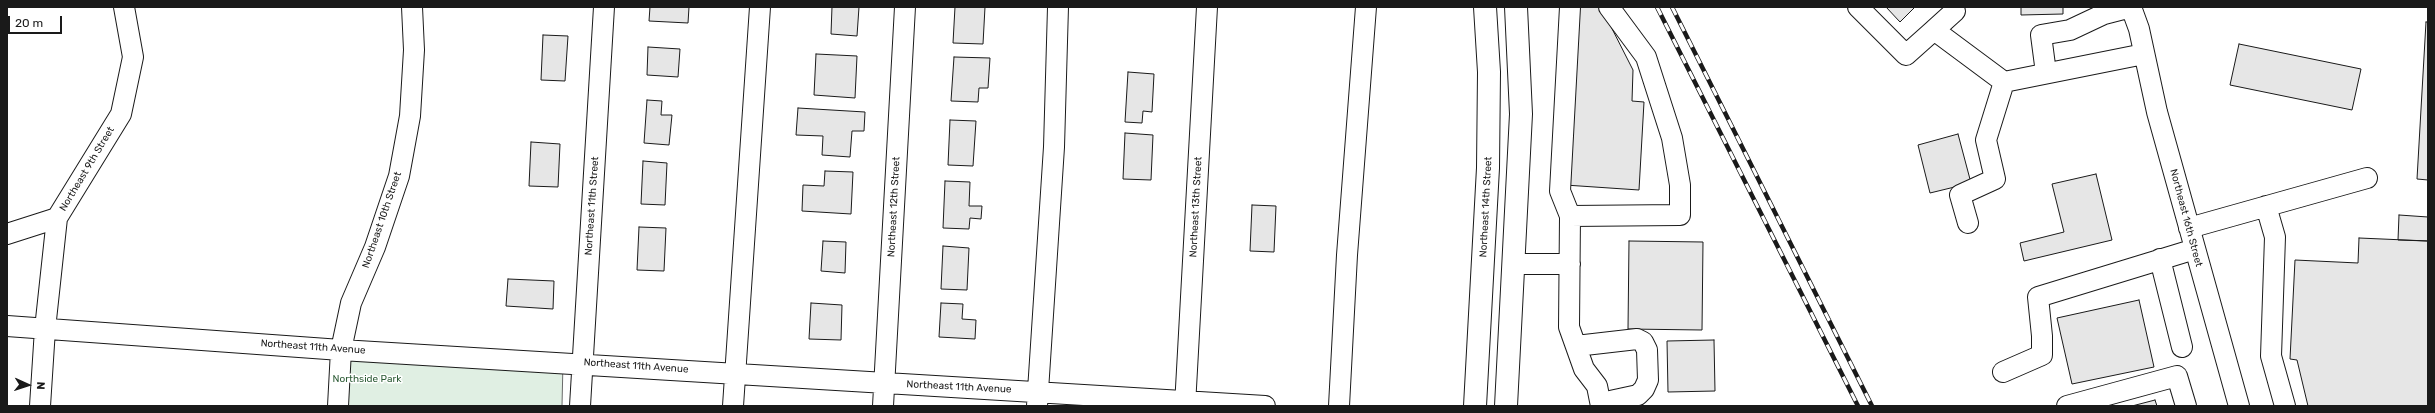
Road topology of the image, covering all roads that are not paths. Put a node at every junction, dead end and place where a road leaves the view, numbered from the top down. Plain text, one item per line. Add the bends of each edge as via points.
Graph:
1 (124, 7) edge
2 (412, 7) edge
3 (604, 7) edge
4 (760, 7) edge
5 (905, 7) edge
6 (1058, 7) edge
7 (1207, 7) edge
8 (1366, 7) edge
9 (1484, 7) edge
10 (1516, 7) edge
11 (1570, 7) edge
12 (1610, 7) edge
13 (1858, 7) edge
14 (2131, 7) edge
15 (2142, 7) edge
16 (1955, 11) dead end
17 (2087, 15) edge
18 (2139, 29) junction
19 (1934, 30) junction
20 (2144, 54) junction
21 (2046, 73) junction
22 (2004, 82) junction
23 (2367, 178) dead end
24 (2266, 206) junction
25 (1570, 216) junction
26 (57, 218) junction
27 (1968, 223) dead end
28 (2189, 228) junction
29 (7, 234) edge
30 (2195, 248) junction
31 (2160, 259) junction
32 (1514, 264) junction
33 (1570, 264) junction
34 (7, 326) edge
35 (45, 329) junction
36 (1576, 346) junction
37 (2182, 347) dead end
38 (342, 350) junction
39 (582, 363) junction
40 (2003, 372) dead end
41 (735, 373) junction
42 (884, 382) junction
43 (1036, 399) edge
44 (1185, 403) edge
45 (1601, 404) edge
46 (40, 406) edge
47 (338, 406) edge
48 (580, 406) edge
49 (733, 406) edge
50 (883, 406) edge
51 (1265, 406) edge
52 (1339, 406) edge
53 (1475, 406) edge
54 (1506, 406) edge
55 (2067, 406) edge
56 (2186, 406) edge
57 (2239, 406) edge
58 (2285, 406) edge

1 - 26 street, Northeast 9th Street via 133,57 121,114
2 - 38 street, Northeast 10th Street via 414,50 410,116 399,176 375,247 351,303
3 - 39 street, Northeast 11th Street
4 - 41 street
5 - 42 street, Northeast 12th Street
6 - 43 street via 1054,147
7 - 44 street, Northeast 13th Street
8 - 52 street via 1347,255
9 - 53 main road, Northeast 14th Street via 1489,72 1488,168
10 - 32 main road via 1521,114
11 - 25 street via 1560,191
12 - 25 street via 1646,56 1672,138 1680,185 1680,216
13 - 19 street via 1906,55
14 - 17 street via 2104,14
14 - 18 street, Northeast 16th Street
15 - 18 street, Northeast 16th Street
16 - 19 street
17 - 21 street via 2070,30 2041,35
18 - 20 street, Northeast 16th Street
19 - 22 street
20 - 21 street
20 - 28 street, Northeast 16th Street
21 - 22 street
22 - 27 street via 1986,140 1995,180 1960,195
23 - 24 street
24 - 28 street
24 - 58 street via 2275,237 2271,356
25 - 33 street
26 - 29 street
26 - 35 street, Northeast 9th Street
28 - 30 street, Northeast 16th Street
30 - 31 street
30 - 57 street, Northeast 16th Street
31 - 37 street
31 - 40 street via 2038,297 2042,355
32 - 33 street
32 - 54 main road
33 - 36 street via 1569,327
34 - 35 street, Northeast 11th Avenue
35 - 38 street, Northeast 11th Avenue
35 - 46 street, Northeast 9th Street
36 - 45 street via 1584,369 1596,386
36 - 45 street via 1637,339 1643,342 1647,350 1648,380 1644,389 1638,395
38 - 39 street, Northeast 11th Avenue
38 - 47 street, Northeast 10th Street
39 - 41 street, Northeast 11th Avenue
39 - 48 street, Northeast 11th Street
41 - 42 street, Northeast 11th Avenue
41 - 49 street
42 - 43 street, Northeast 11th Avenue
42 - 50 street, Northeast 12th Street
43 - 44 street, Northeast 11th Avenue
44 - 51 street, Northeast 11th Avenue
55 - 56 street via 2177,376

